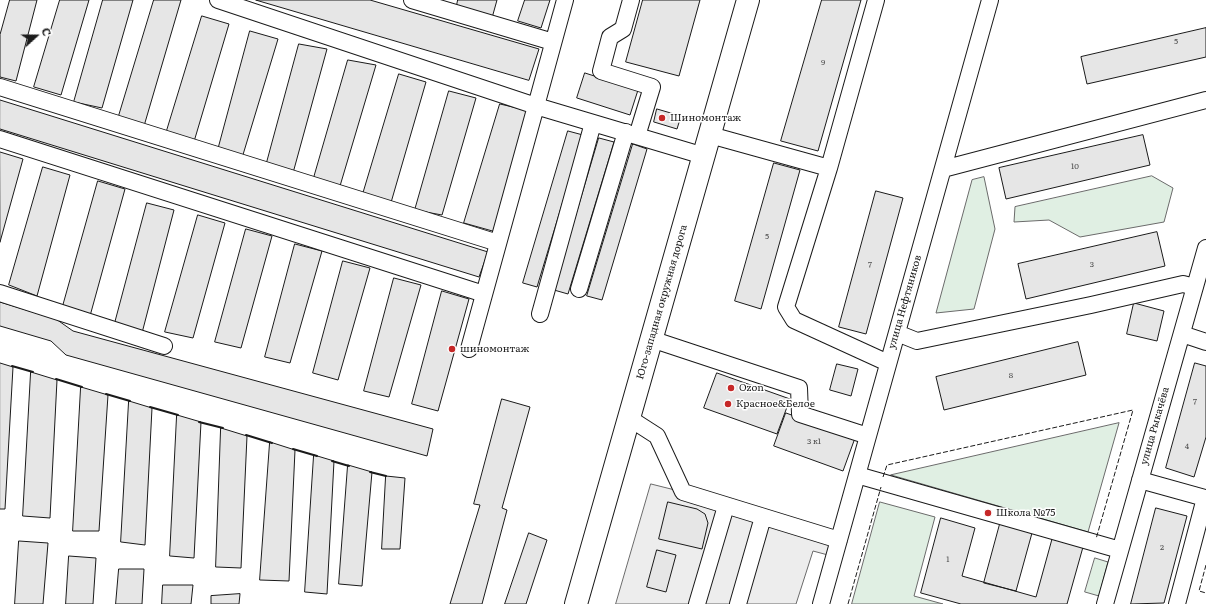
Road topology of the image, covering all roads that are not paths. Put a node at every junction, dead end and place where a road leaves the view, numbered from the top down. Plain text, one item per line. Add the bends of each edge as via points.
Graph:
1 (218, 0) edge
2 (412, 0) edge
3 (565, 0) edge
4 (631, 0) edge
5 (748, 0) edge
6 (876, 0) edge
7 (990, 0) edge
8 (553, 42) junction
9 (0, 87) edge
10 (1206, 100) edge
11 (536, 106) junction
12 (593, 123) junction
13 (632, 134) junction
14 (0, 139) edge
15 (707, 146) junction
16 (829, 168) junction
17 (943, 169) junction
18 (498, 244) junction
19 (1206, 248) edge
20 (1195, 287) junction
21 (579, 289) dead end
22 (0, 293) edge
23 (484, 294) junction
24 (540, 314) dead end
25 (897, 333) junction
26 (1182, 334) junction
27 (652, 339) junction
28 (1206, 342) edge
29 (164, 346) dead end
30 (469, 349) dead end
31 (888, 363) junction
32 (629, 418) junction
33 (868, 436) junction
34 (857, 475) junction
35 (1140, 480) junction
36 (1206, 497) edge
37 (726, 506) junction
38 (763, 517) junction
39 (839, 540) junction
40 (1120, 550) junction
41 (576, 604) edge
42 (697, 604) edge
43 (738, 604) edge
44 (821, 604) edge
45 (1105, 604) edge
46 (1177, 604) edge

1 - 11 street
2 - 8 street
3 - 8 street
4 - 13 street via 623,29 610,37 601,71 652,87
5 - 15 highway, Юго-западная окружная дорога
6 - 16 street
7 - 17 street, улица Нефтяников
8 - 11 street
9 - 18 street
10 - 17 street
11 - 12 street
11 - 18 street
12 - 13 street
12 - 24 street
13 - 15 street
13 - 21 street
14 - 23 street
15 - 16 street
15 - 27 highway, Юго-западная окружная дорога
16 - 31 street via 786,307 794,320
17 - 25 street, улица Нефтяников
18 - 23 street
19 - 20 street, улица Рыкачёва
20 - 25 street via 1183,284 917,341
20 - 26 street, улица Рыкачёва
22 - 29 street
23 - 30 street
25 - 31 street, улица Нефтяников
26 - 28 street
26 - 35 street, улица Рыкачёва
27 - 32 highway, Юго-западная окружная дорога
27 - 33 street via 799,388 800,414
31 - 33 street, улица Нефтяников
32 - 37 street via 657,436 683,492
32 - 41 highway, Юго-западная окружная дорога
33 - 34 street, улица Нефтяников
34 - 39 street, улица Нефтяников
34 - 40 street
35 - 36 street
35 - 40 street, улица Рыкачёва
36 - 46 street
37 - 38 street
37 - 42 street
38 - 39 street
38 - 43 street
39 - 44 street, улица Нефтяников
40 - 45 street, улица Рыкачёва

